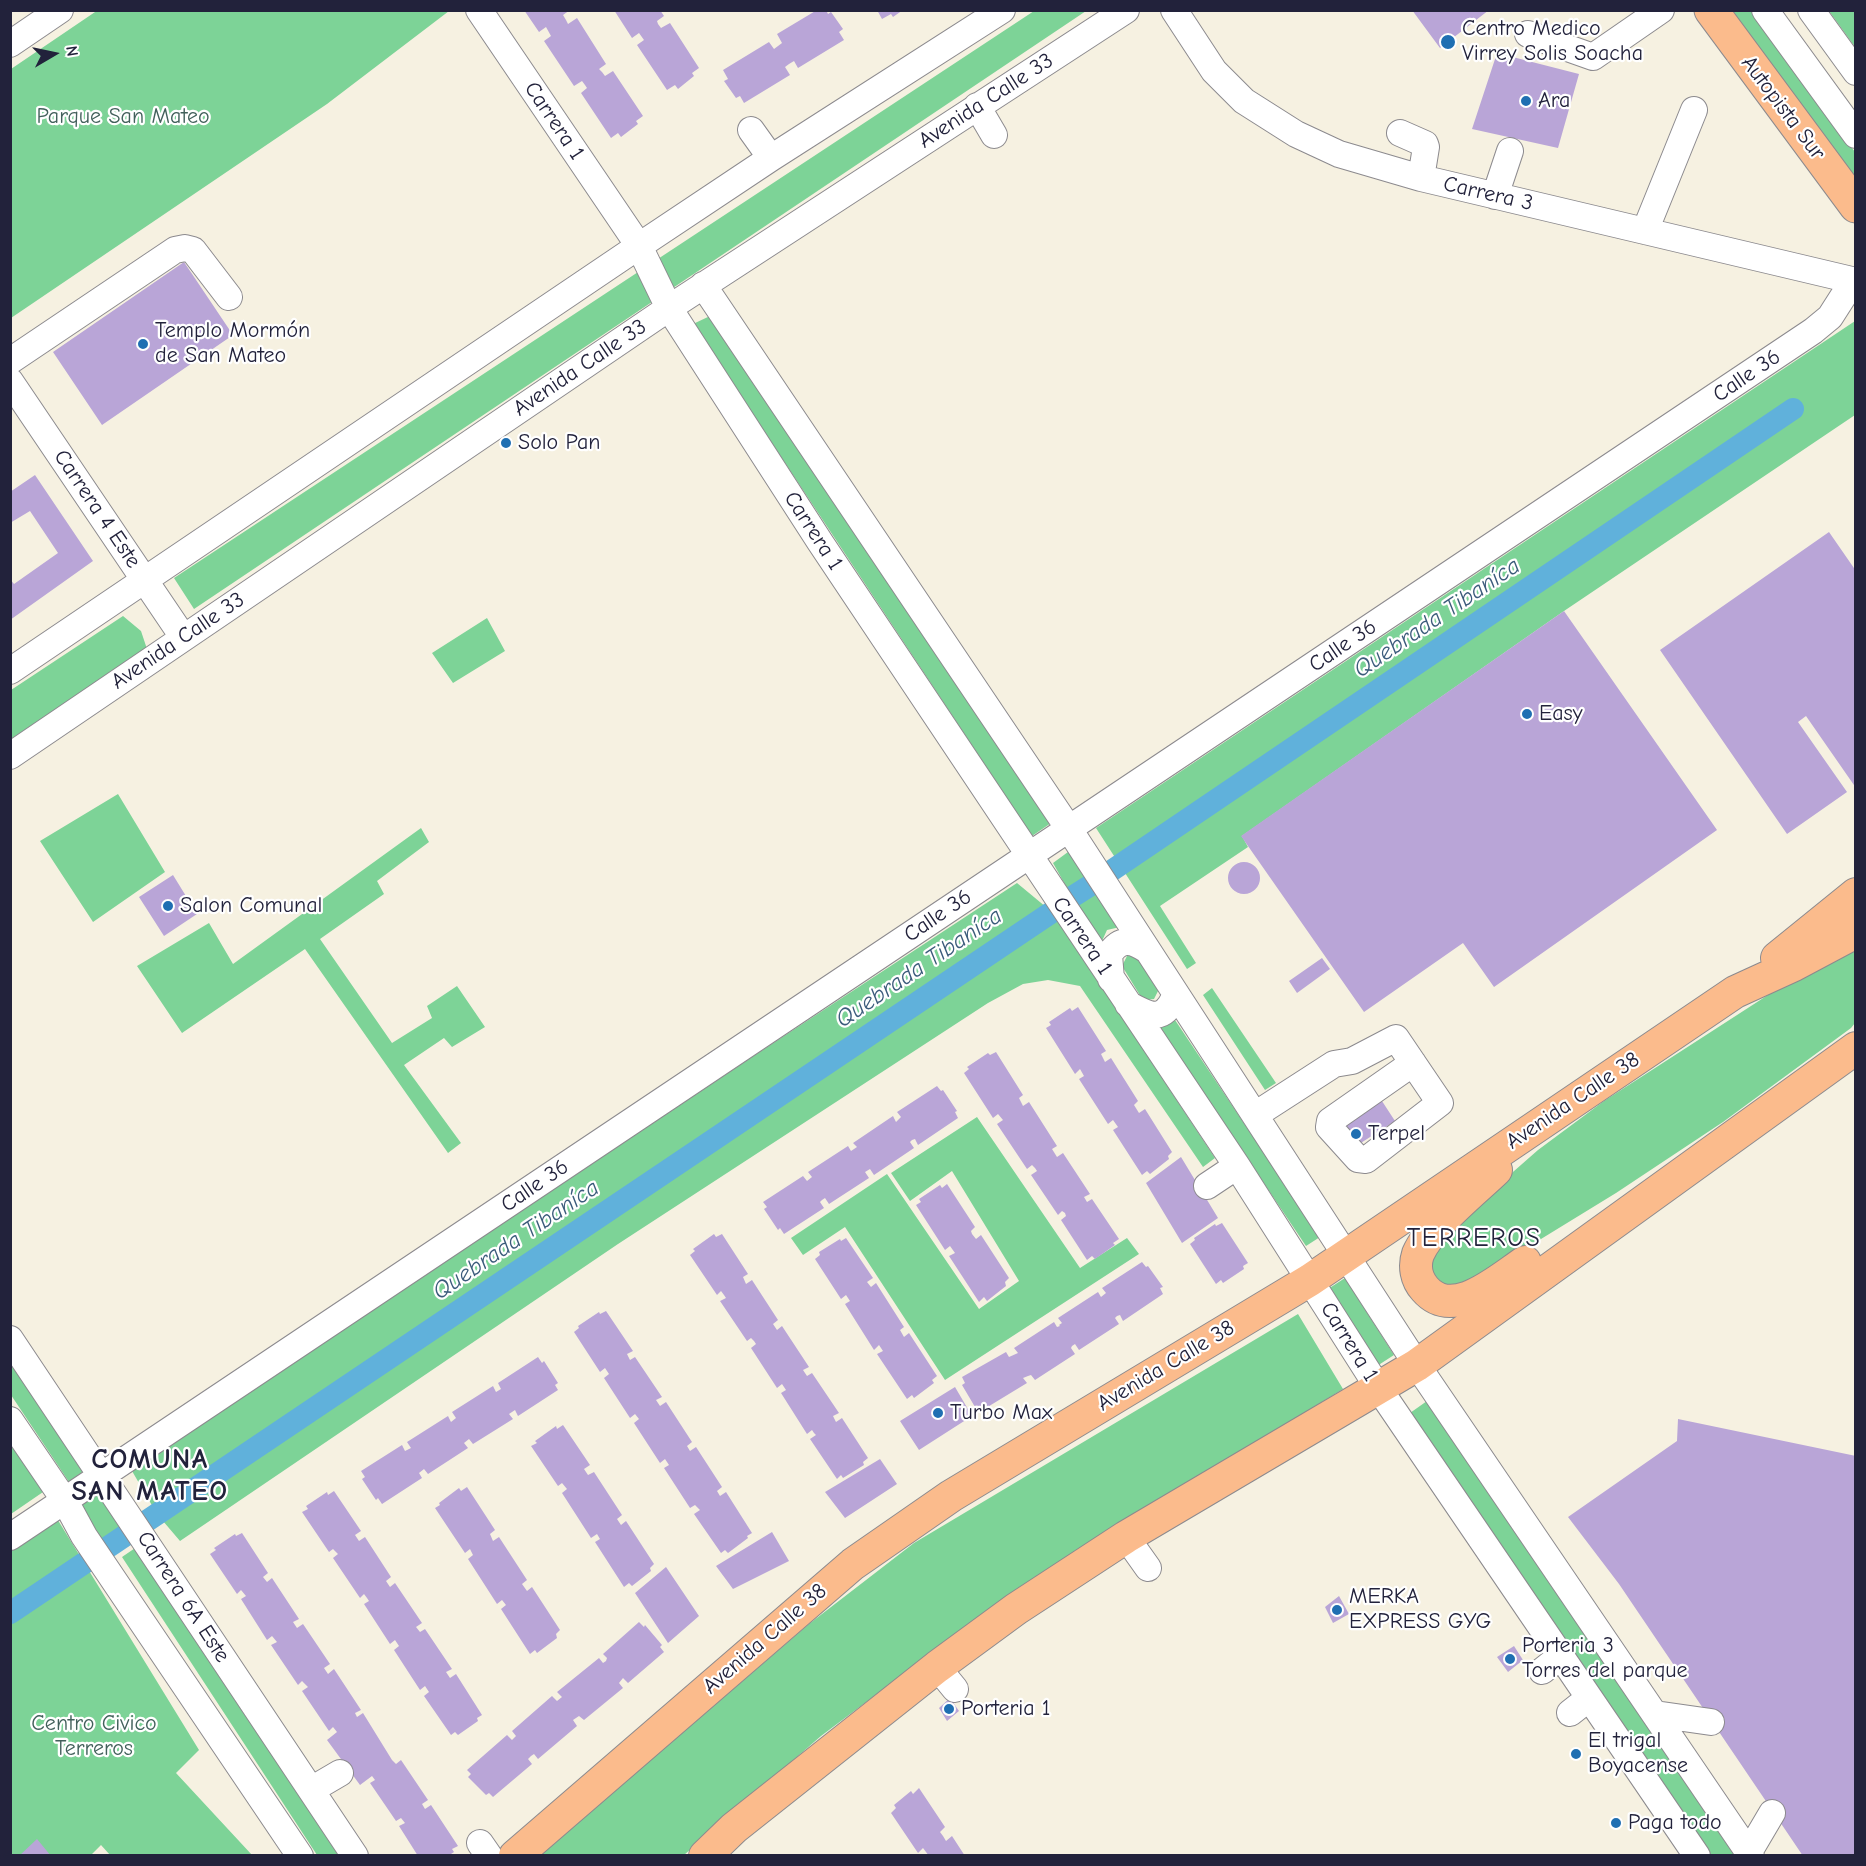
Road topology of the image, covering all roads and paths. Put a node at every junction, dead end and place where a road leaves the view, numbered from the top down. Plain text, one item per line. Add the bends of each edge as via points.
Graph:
1 (60, 10) edge
2 (1002, 10) edge
3 (1126, 10) edge
4 (1174, 10) edge
5 (1661, 10) edge
6 (1711, 10) edge
7 (1765, 10) edge
8 (1810, 10) edge
9 (469, 13) edge
10 (1528, 33) dead end
11 (10, 44) edge
12 (1856, 72) edge
13 (977, 106) junction
14 (1694, 110) dead end
15 (751, 129) dead end
16 (1400, 133) dead end
17 (994, 135) dead end
18 (1856, 135) edge
19 (1510, 151) dead end
20 (771, 158) junction
21 (1421, 178) junction
22 (1495, 196) junction
23 (1856, 206) edge
24 (1645, 231) junction
25 (639, 246) junction
26 (1854, 281) edge
27 (703, 285) junction
28 (229, 297) dead end
29 (669, 308) junction
30 (10, 361) edge
31 (10, 381) edge
32 (146, 581) junction
33 (183, 637) junction
34 (10, 671) edge
35 (10, 756) edge
36 (1069, 829) junction
37 (1028, 856) junction
38 (1856, 894) edge
39 (1856, 932) edge
40 (1147, 950) junction
41 (1111, 979) junction
42 (1735, 992) junction
43 (1176, 994) junction
44 (1128, 1004) junction
45 (1856, 1048) edge
46 (1413, 1063) junction
47 (1556, 1113) junction
48 (1258, 1121) junction
49 (1237, 1166) junction
50 (1685, 1173) junction
51 (1207, 1186) dead end
52 (1346, 1255) junction
53 (1310, 1280) junction
54 (10, 1339) edge
55 (1417, 1365) junction
56 (1379, 1389) junction
57 (10, 1420) edge
58 (102, 1475) junction
59 (65, 1501) junction
60 (1126, 1537) junction
61 (10, 1538) edge
62 (1148, 1568) dead end
63 (1655, 1714) junction
64 (1711, 1722) dead end
65 (340, 1773) dead end
66 (310, 1790) junction
67 (1772, 1813) dead end
68 (1750, 1854) edge
69 (300, 1856) edge
70 (355, 1856) edge
71 (515, 1856) edge
72 (705, 1856) edge
73 (1697, 1856) edge

1 - 11 street
2 - 20 street
3 - 13 street, Avenida Calle 33
4 - 21 street, Carrera 3 via 1214,71 1244,101 1296,134 1339,154
5 - 10 street via 1593,57
6 - 23 highway, Autopista Sur
7 - 18 street
8 - 12 street
9 - 25 street, Carrera 1
13 - 17 street
13 - 27 street, Avenida Calle 33
14 - 24 street
15 - 20 street
16 - 21 street via 1425,144
19 - 22 street
20 - 25 street
21 - 22 street, Carrera 3
22 - 24 street, Carrera 3
24 - 26 street, Carrera 3
25 - 29 street, Carrera 1
25 - 32 street via 410,388
26 - 36 street, Calle 36 via 1830,317 1813,331 1396,598
27 - 29 street, Avenida Calle 33
27 - 36 street, Carrera 1
28 - 30 street via 193,250 175,250
29 - 33 street, Avenida Calle 33
29 - 37 street, Carrera 1 via 814,546
31 - 32 street, Carrera 4 Este
32 - 33 street, Carrera 4 Este
32 - 34 street
33 - 35 street, Avenida Calle 33
36 - 37 street, Calle 36
36 - 40 street, Carrera 1
37 - 41 street, Carrera 1
37 - 58 street, Calle 36 via 762,1024
38 - 42 main road
39 - 42 main road, Avenida Calle 38
40 - 41 street via 1126,940 1119,944 1109,955
40 - 43 street, Carrera 1
41 - 44 street, Carrera 1
42 - 47 main road, Avenida Calle 38
43 - 44 street via 1167,1010 1156,1016
43 - 48 street, Carrera 1
44 - 49 street, Carrera 1
45 - 50 main road
46 - 46 street via 1330,1121 1329,1127 1358,1159 1366,1160 1440,1103
46 - 48 street via 1396,1038 1352,1061 1346,1072
47 - 50 main road via 1437,1227 1422,1248 1416,1270 1420,1283 1432,1297 1451,1302 1470,1297 1562,1236
47 - 52 main road, Avenida Calle 38
48 - 52 street, Carrera 1
49 - 51 street
49 - 53 street, Carrera 1
50 - 55 main road
52 - 53 main road, Avenida Calle 38
52 - 55 street, Carrera 1
53 - 56 street, Carrera 1
53 - 71 main road, Avenida Calle 38 via 961,1490 853,1564
54 - 58 street, Carrera 6A Este
55 - 56 main road
55 - 63 street, Carrera 1
56 - 60 main road
56 - 73 street, Carrera 1 via 1551,1663
57 - 59 street, Carrera 6A Este
58 - 59 street, Calle 36
58 - 66 street, Carrera 6A Este
59 - 61 street, Calle 36
59 - 69 street, Carrera 6A Este via 84,1536
60 - 62 street
60 - 72 main road via 1016,1609 946,1678 734,1828
63 - 64 street
63 - 68 street, Carrera 1
65 - 66 street
66 - 70 street, Carrera 6A Este
67 - 68 street

